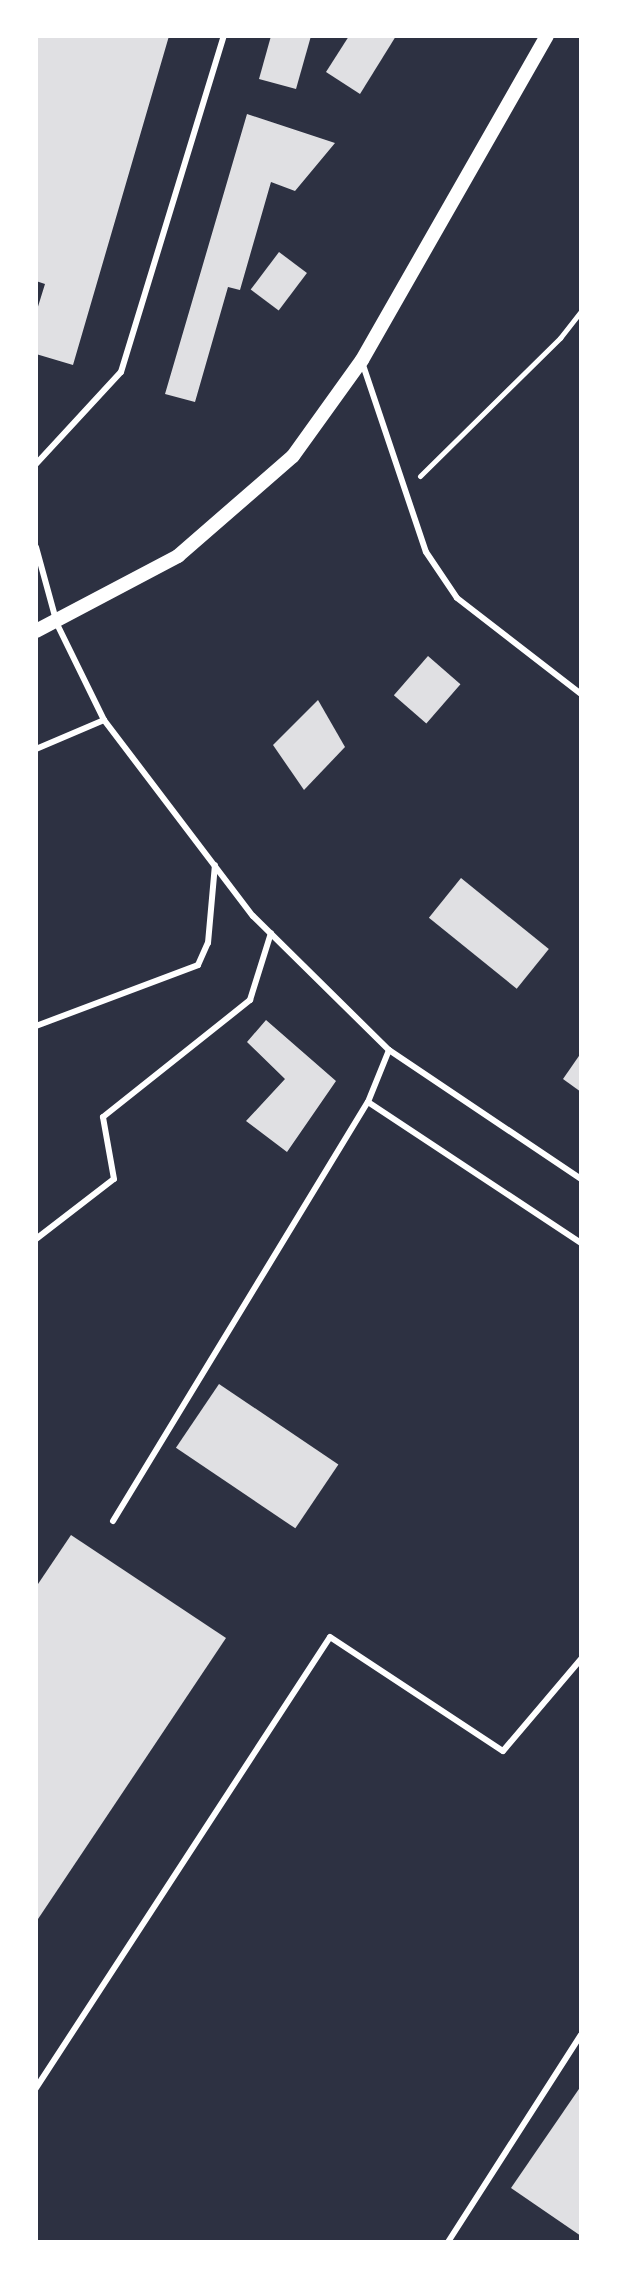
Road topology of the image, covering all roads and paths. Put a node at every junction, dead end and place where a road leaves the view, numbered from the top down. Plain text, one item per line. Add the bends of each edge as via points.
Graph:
1 (224, 36) edge
2 (547, 36) edge
3 (581, 311) edge
4 (362, 360) junction
5 (36, 464) edge
6 (405, 490) junction
7 (36, 547) edge
8 (57, 624) junction
9 (36, 631) edge
10 (581, 694) edge
11 (104, 720) junction
12 (36, 749) edge
13 (215, 865) junction
14 (271, 933) junction
15 (36, 1026) edge
16 (389, 1050) junction
17 (368, 1102) junction
18 (581, 1179) edge
19 (36, 1239) edge
20 (581, 1243) edge
21 (113, 1521) dead end
22 (581, 1659) edge
23 (581, 2035) edge
24 (36, 2088) edge
25 (448, 2242) edge

1 - 5 lane via 121,372
2 - 4 street
3 - 6 path
4 - 6 lane
4 - 8 street via 293,456 178,556
6 - 10 lane via 426,552 457,598
7 - 8 lane
8 - 9 street
8 - 11 lane
11 - 12 lane
11 - 13 lane
13 - 14 lane
13 - 15 lane via 208,943 198,965
14 - 16 lane
14 - 19 lane via 250,1000 103,1117 114,1179
16 - 17 lane
16 - 18 lane
17 - 20 lane
17 - 21 lane
22 - 24 lane via 503,1751 330,1637
23 - 25 lane

